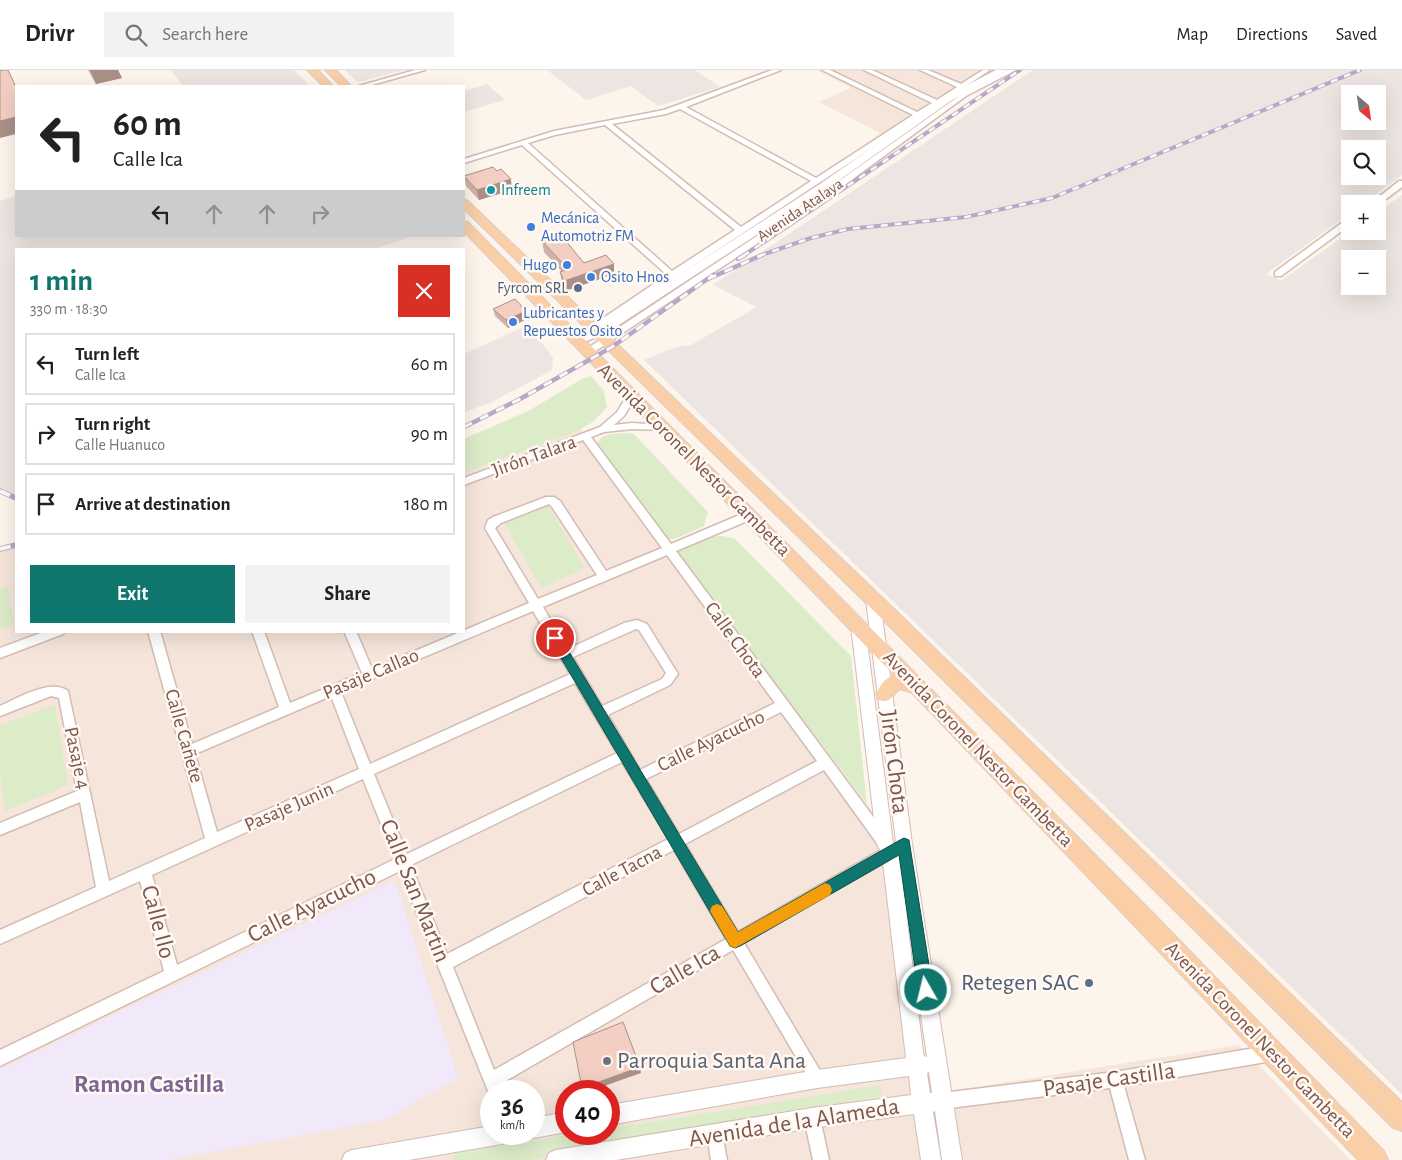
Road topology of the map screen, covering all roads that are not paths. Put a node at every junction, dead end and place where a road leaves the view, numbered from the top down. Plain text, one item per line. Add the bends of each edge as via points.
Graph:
1 (312, 70) edge
2 (330, 70) edge
3 (422, 70) edge
4 (778, 70) edge
5 (825, 70) edge
6 (867, 70) edge
7 (886, 70) edge
8 (923, 70) edge
9 (987, 70) edge
10 (1003, 70) edge
11 (1013, 70) edge
12 (876, 74) junction
13 (327, 85) edge
14 (345, 85) edge
15 (366, 85) edge
16 (960, 86) junction
17 (936, 102) junction
18 (682, 107) junction
19 (917, 114) junction
20 (606, 123) junction
21 (522, 142) junction
22 (465, 161) edge
23 (816, 181) junction
24 (1402, 183) edge
25 (1386, 195) edge
26 (465, 205) edge
27 (465, 226) edge
28 (1341, 228) edge
29 (740, 230) junction
30 (1278, 274) dead end
31 (672, 275) junction
32 (599, 334) junction
33 (583, 347) junction
34 (630, 396) junction
35 (662, 428) junction
36 (603, 429) junction
37 (586, 437) junction
38 (465, 482) edge
39 (748, 516) junction
40 (668, 549) junction
41 (604, 576) junction
42 (873, 600) junction
43 (536, 605) junction
44 (858, 626) junction
45 (465, 630) edge
46 (54, 633) edge
47 (155, 633) edge
48 (259, 633) edge
49 (351, 633) edge
50 (447, 636) edge
51 (879, 647) junction
52 (0, 653) edge
53 (565, 654) junction
54 (369, 675) junction
55 (578, 676) junction
56 (916, 686) junction
57 (334, 690) junction
58 (885, 694) junction
59 (783, 705) junction
60 (286, 709) junction
61 (0, 710) edge
62 (600, 713) junction
63 (188, 751) junction
64 (624, 755) junction
65 (826, 763) junction
66 (367, 772) junction
67 (638, 777) junction
68 (85, 794) junction
69 (0, 829) edge
70 (213, 841) junction
71 (676, 842) junction
72 (893, 847) junction
73 (403, 862) junction
74 (144, 872) junction
75 (104, 890) junction
76 (0, 937) edge
77 (735, 941) junction
78 (444, 964) junction
79 (172, 974) junction
80 (1274, 1053) junction
81 (0, 1058) edge
82 (936, 1063) junction
83 (917, 1066) junction
84 (817, 1079) junction
85 (491, 1080) edge
86 (503, 1080) edge
87 (1115, 1080) junction
88 (942, 1101) junction
89 (922, 1103) junction
90 (620, 1113) edge
91 (812, 1118) junction
92 (1402, 1119) edge
93 (715, 1134) junction
94 (480, 1140) edge
95 (432, 1153) edge
96 (352, 1160) edge
97 (556, 1160) edge
98 (719, 1160) edge
99 (821, 1160) edge
100 (931, 1160) edge
101 (952, 1160) edge
102 (1137, 1160) edge
103 (1375, 1160) edge

1 - 13 main road
2 - 14 main road
3 - 15 street
4 - 18 street
5 - 19 street
6 - 12 street
7 - 12 street
8 - 16 street
9 - 16 street, Avenida Atalaya
10 - 32 main road, Avenida Atalaya via 949,98 824,186
11 - 32 street, Avenida Atalaya via 964,95 832,190
12 - 17 street
16 - 17 street, Avenida Atalaya
17 - 19 street, Avenida Atalaya
18 - 20 street
18 - 23 street
19 - 23 street, Avenida Atalaya
20 - 21 street
20 - 29 street
21 - 22 street
21 - 31 street
23 - 29 street, Avenida Atalaya
24 - 25 street
26 - 32 main road, Avenida Coronel Nestor Gambetta
27 - 33 main road, Avenida Coronel Nestor Gambetta
28 - 30 street
29 - 31 street, Avenida Atalaya
31 - 32 street, Avenida Atalaya
32 - 33 main road, Avenida Atalaya
32 - 42 main road, Avenida Coronel Nestor Gambetta
33 - 34 main road, Avenida Coronel Nestor Gambetta
34 - 35 main road, Avenida Coronel Nestor Gambetta
34 - 36 street, Jirón Talara via 621,414
35 - 36 street, Jirón Talara via 632,426
35 - 39 main road, Avenida Coronel Nestor Gambetta
36 - 37 street, Jirón Talara
37 - 38 street, Jirón Talara
37 - 40 street, Calle Chota
39 - 40 street, Pasaje Callao
39 - 44 main road, Avenida Coronel Nestor Gambetta
40 - 41 street, Pasaje Callao
40 - 59 street, Calle Chota
41 - 43 street, Pasaje Callao
41 - 43 street via 556,504 550,500 497,520 490,528
42 - 51 street, Jirón Chota
42 - 92 main road, Avenida Coronel Nestor Gambetta
43 - 45 street, Pasaje Callao
43 - 53 street
44 - 51 main road, Avenida Coronel Nestor Gambetta
44 - 72 street, Jirón Chota
46 - 52 street
47 - 63 street, Calle Cañete
48 - 60 street
49 - 54 street
50 - 54 street, Pasaje Callao
51 - 56 main road, Avenida Coronel Nestor Gambetta
51 - 58 street, Jirón Chota
53 - 55 street
53 - 62 street via 637,624 643,627 669,667 672,674 666,682
54 - 57 street, Pasaje Callao
55 - 62 street
55 - 66 street, Pasaje Junin
56 - 58 main road via 896,681
56 - 80 main road, Avenida Coronel Nestor Gambetta
57 - 60 street, Pasaje Callao
57 - 66 street, Calle San Martin
58 - 72 street, Jirón Chota
59 - 65 street, Calle Chota
59 - 67 street, Calle Ayacucho
60 - 63 street, Pasaje Callao
61 - 68 street, Pasaje 4 via 59,690 64,695
62 - 64 street
63 - 70 street, Calle Cañete
64 - 67 street
64 - 73 street, Calle Ayacucho
65 - 71 street, Calle Tacna
65 - 72 street, Calle Chota
66 - 70 street, Pasaje Junin
66 - 73 street, Calle San Martin
67 - 71 street
68 - 69 street
68 - 75 street, Pasaje 4
70 - 74 street, Pasaje Junin
71 - 77 street
71 - 78 street, Calle Tacna
72 - 77 street, Calle Ica
72 - 82 street, Jirón Chota
72 - 83 street, Jirón Chota
73 - 78 street, Calle San Martin
73 - 79 street, Calle Ayacucho
74 - 75 street, Pasaje Junin
74 - 79 street, Calle Ilo
75 - 76 street, Pasaje Junin
77 - 84 street
77 - 86 street, Calle Ica
78 - 85 street, Calle San Martin
79 - 81 street, Calle Ayacucho
80 - 87 street, Pasaje Castilla
80 - 103 main road, Avenida Coronel Nestor Gambetta
82 - 83 street, Avenida de la Alameda
82 - 88 street, Jirón Chota
83 - 84 street, Avenida de la Alameda
83 - 89 street, Jirón Chota
84 - 90 street, Avenida de la Alameda
87 - 88 street, Pasaje Castilla
87 - 102 street
88 - 89 street, Avenida de la Alameda
88 - 101 street, Jirón Chota
89 - 91 street, Avenida de la Alameda
89 - 100 street, Jirón Chota
91 - 93 street, Avenida de la Alameda
91 - 99 street
93 - 97 street, Avenida de la Alameda
93 - 98 street
94 - 95 street
95 - 96 street

